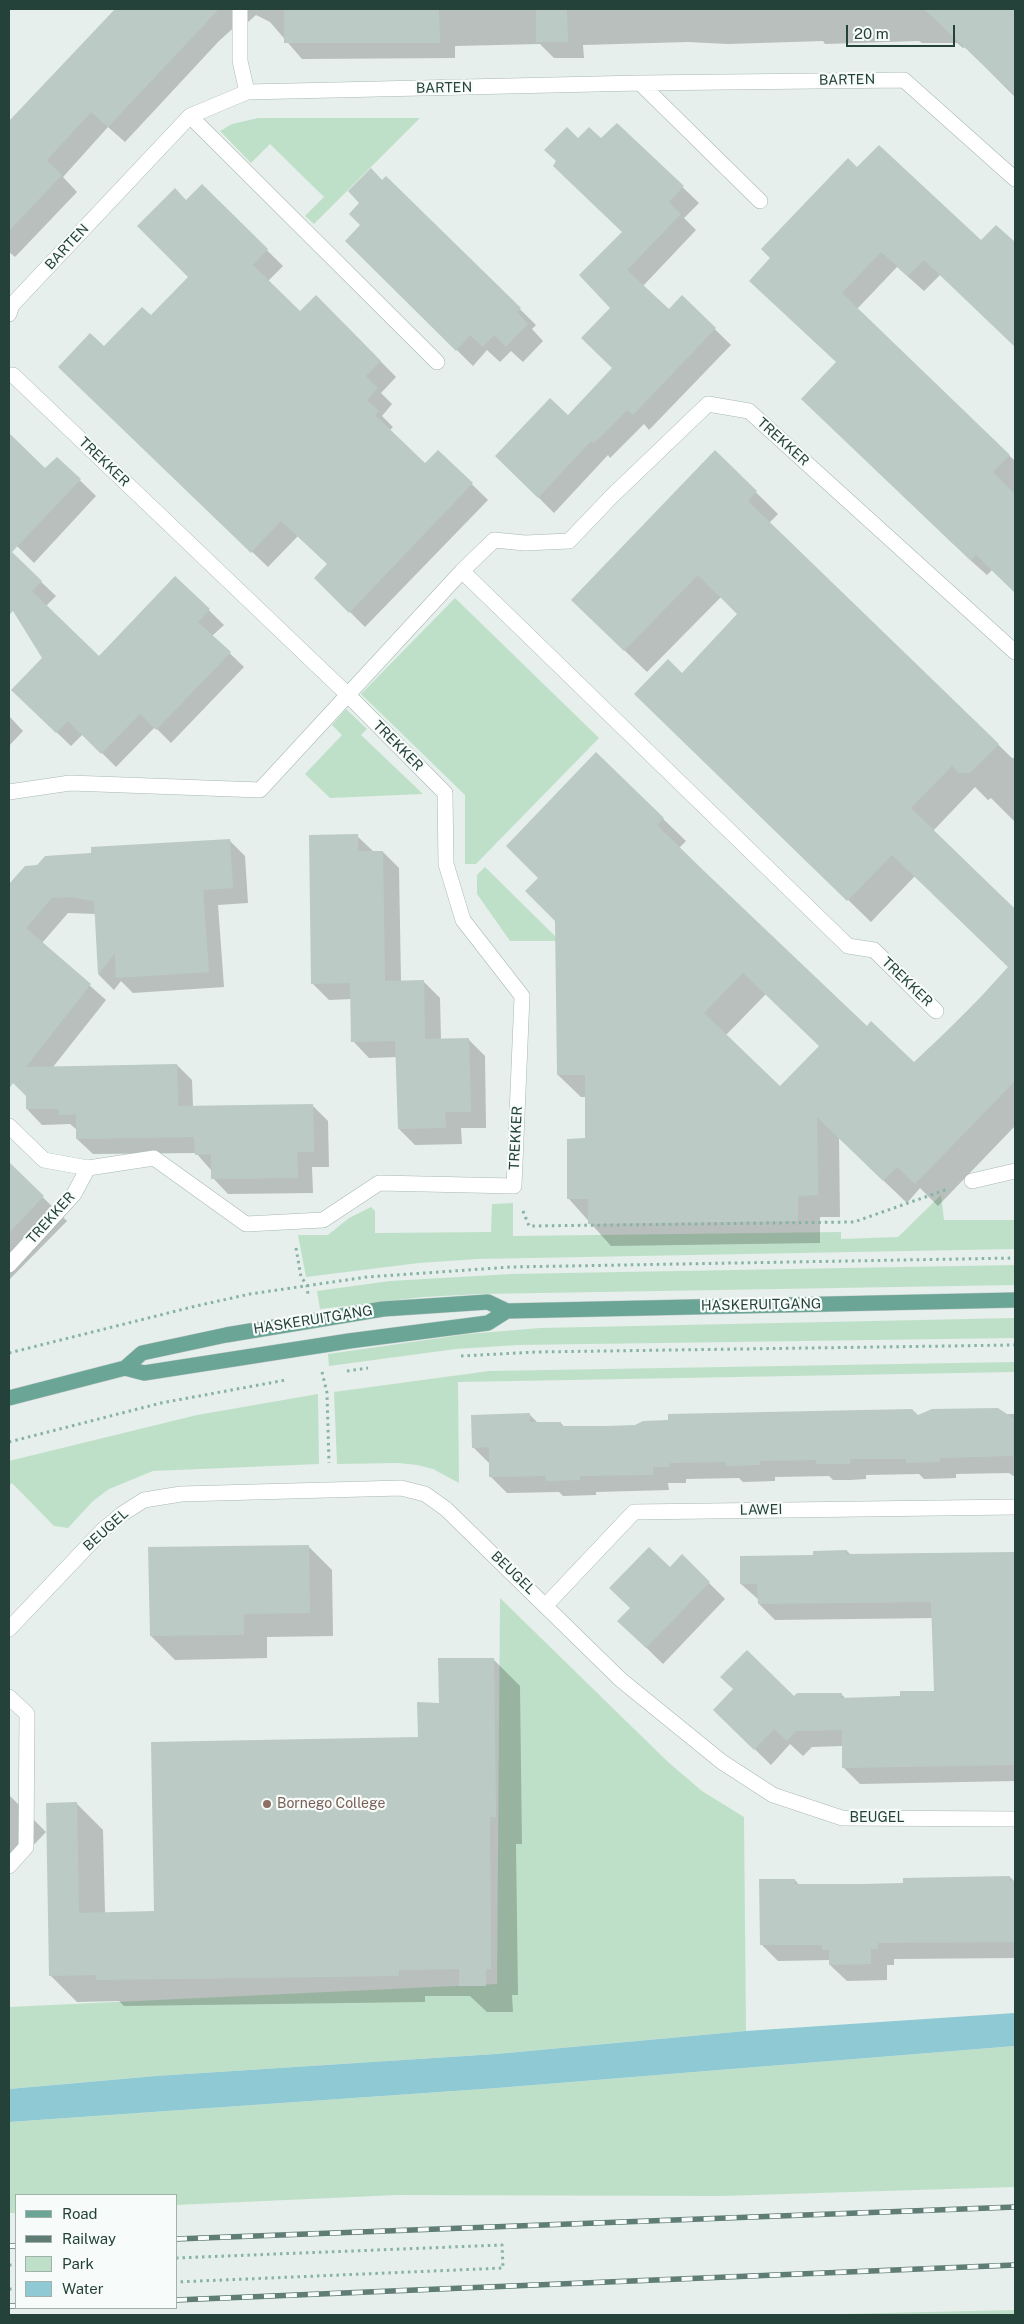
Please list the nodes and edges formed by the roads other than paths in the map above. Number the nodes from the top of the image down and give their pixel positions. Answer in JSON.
{"nodes":[{"id":1,"x":240,"y":9,"type":"edge"},
{"id":2,"x":640,"y":83,"type":"junction"},
{"id":3,"x":247,"y":92,"type":"junction"},
{"id":4,"x":190,"y":116,"type":"junction"},
{"id":5,"x":1015,"y":179,"type":"edge"},
{"id":6,"x":760,"y":201,"type":"dead end"},
{"id":7,"x":9,"y":314,"type":"edge"},
{"id":8,"x":437,"y":362,"type":"dead end"},
{"id":9,"x":10,"y":373,"type":"edge"},
{"id":10,"x":462,"y":571,"type":"junction"},
{"id":11,"x":1015,"y":652,"type":"edge"},
{"id":12,"x":347,"y":694,"type":"junction"},
{"id":13,"x":9,"y":792,"type":"edge"},
{"id":14,"x":936,"y":1011,"type":"dead end"},
{"id":15,"x":9,"y":1126,"type":"edge"},
{"id":16,"x":88,"y":1168,"type":"junction"},
{"id":17,"x":1015,"y":1172,"type":"edge"},
{"id":18,"x":972,"y":1181,"type":"road end"},
{"id":19,"x":9,"y":1265,"type":"edge"},
{"id":20,"x":1015,"y":1300,"type":"edge"},
{"id":21,"x":507,"y":1311,"type":"junction"},
{"id":22,"x":125,"y":1368,"type":"junction"},
{"id":23,"x":9,"y":1398,"type":"edge"},
{"id":24,"x":1015,"y":1507,"type":"edge"},
{"id":25,"x":546,"y":1605,"type":"junction"},
{"id":26,"x":9,"y":1629,"type":"edge"},
{"id":27,"x":9,"y":1697,"type":"edge"},
{"id":28,"x":1015,"y":1819,"type":"edge"},
{"id":29,"x":9,"y":1866,"type":"edge"}],
"edges":[{"from":1,"to":3,"type":"street"},
{"from":2,"to":3,"type":"street","name":"BARTEN"},
{"from":2,"to":5,"type":"street","name":"BARTEN"},
{"from":2,"to":6,"type":"street"},
{"from":3,"to":4,"type":"street","name":"BARTEN"},
{"from":4,"to":7,"type":"street","name":"BARTEN"},
{"from":4,"to":8,"type":"street"},
{"from":9,"to":12,"type":"street","name":"TREKKER"},
{"from":10,"to":11,"type":"street","name":"TREKKER"},
{"from":10,"to":12,"type":"street","name":"TREKKER"},
{"from":10,"to":14,"type":"street","name":"TREKKER"},
{"from":12,"to":13,"type":"street","name":"TREKKER"},
{"from":12,"to":16,"type":"street","name":"TREKKER"},
{"from":15,"to":16,"type":"street","name":"TREKKER"},
{"from":16,"to":19,"type":"street","name":"TREKKER"},
{"from":17,"to":18,"type":"street"},
{"from":20,"to":21,"type":"main road","name":"HASKERUITGANG"},
{"from":21,"to":22,"type":"main road","name":"HASKERUITGANG"},
{"from":21,"to":22,"type":"main road","name":"HASKERUITGANG"},
{"from":22,"to":23,"type":"main road","name":"HASKERUITGANG"},
{"from":24,"to":25,"type":"street","name":"LAWEI"},
{"from":25,"to":26,"type":"street","name":"BEUGEL"},
{"from":25,"to":28,"type":"street","name":"BEUGEL"},
{"from":27,"to":29,"type":"street"}]}
